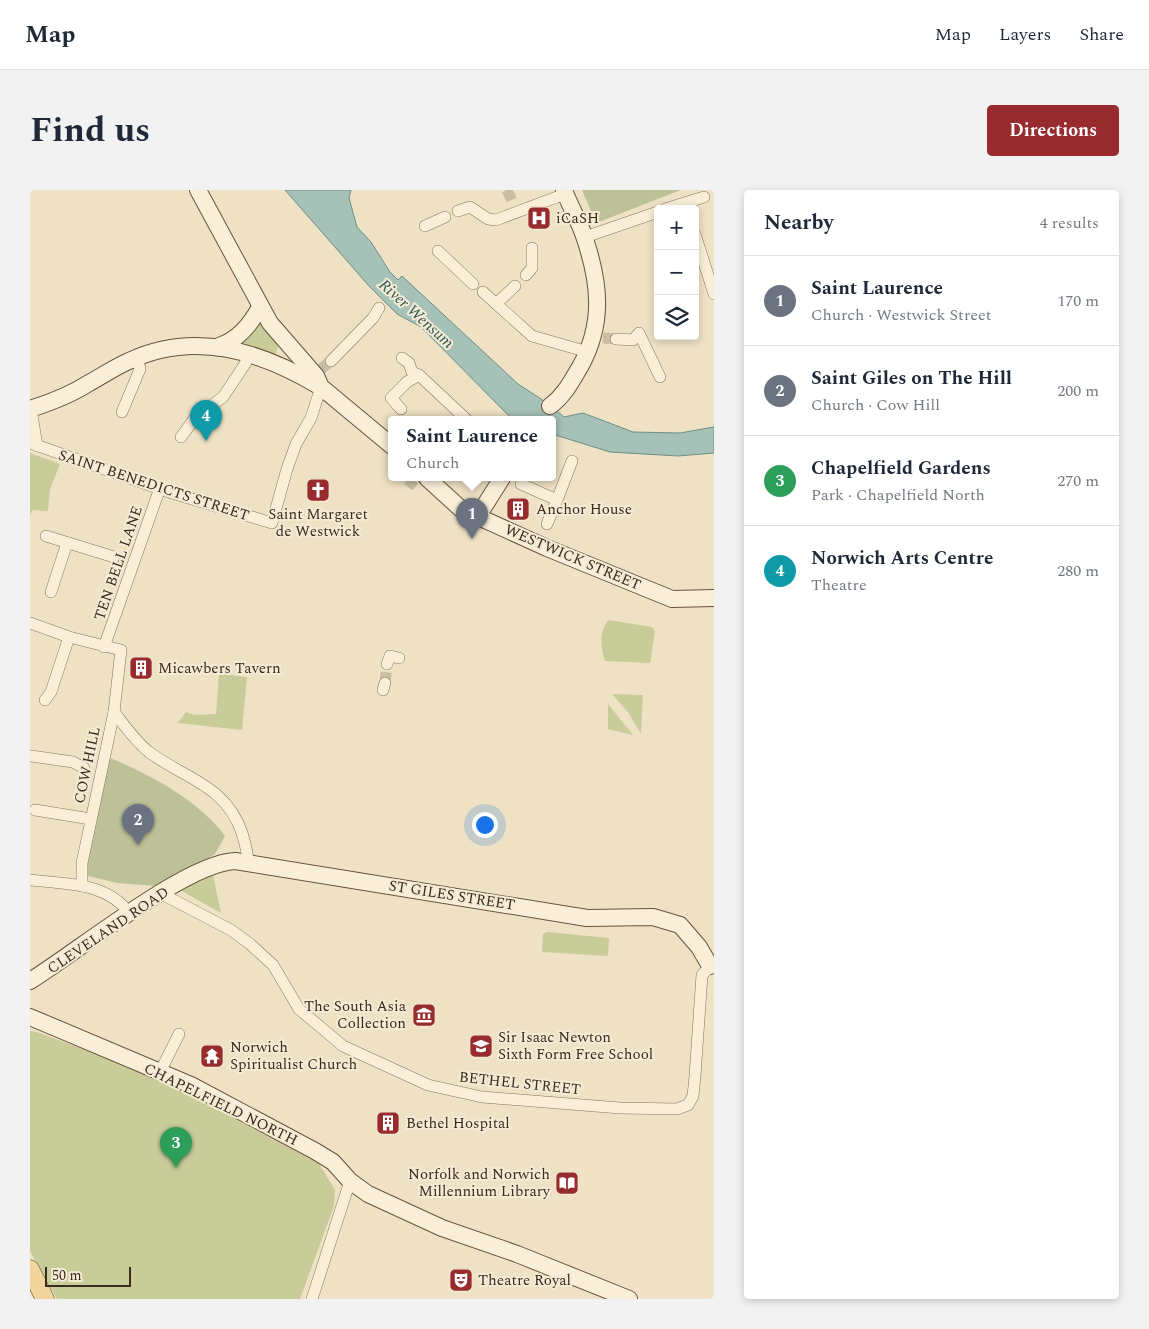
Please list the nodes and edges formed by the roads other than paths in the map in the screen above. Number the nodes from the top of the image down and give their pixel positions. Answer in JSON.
{"nodes":[{"id":1,"x":198,"y":190,"type":"edge"},
{"id":2,"x":564,"y":192,"type":"edge"},
{"id":3,"x":704,"y":197,"type":"dead end"},
{"id":4,"x":512,"y":201,"type":"tunnel mouth"},
{"id":5,"x":690,"y":205,"type":"edge"},
{"id":6,"x":458,"y":211,"type":"dead end"},
{"id":7,"x":517,"y":212,"type":"junction"},
{"id":8,"x":654,"y":213,"type":"edge"},
{"id":9,"x":445,"y":217,"type":"dead end"},
{"id":10,"x":425,"y":226,"type":"dead end"},
{"id":11,"x":585,"y":238,"type":"junction"},
{"id":12,"x":699,"y":247,"type":"edge"},
{"id":13,"x":532,"y":248,"type":"dead end"},
{"id":14,"x":438,"y":251,"type":"dead end"},
{"id":15,"x":526,"y":275,"type":"dead end"},
{"id":16,"x":473,"y":284,"type":"dead end"},
{"id":17,"x":515,"y":286,"type":"dead end"},
{"id":18,"x":483,"y":292,"type":"dead end"},
{"id":19,"x":714,"y":294,"type":"edge"},
{"id":20,"x":497,"y":303,"type":"junction"},
{"id":21,"x":260,"y":307,"type":"junction"},
{"id":22,"x":379,"y":308,"type":"dead end"},
{"id":23,"x":616,"y":339,"type":"tunnel mouth"},
{"id":24,"x":595,"y":343,"type":"junction"},
{"id":25,"x":219,"y":346,"type":"junction"},
{"id":26,"x":248,"y":353,"type":"junction"},
{"id":27,"x":138,"y":357,"type":"junction"},
{"id":28,"x":402,"y":358,"type":"dead end"},
{"id":29,"x":331,"y":361,"type":"tunnel mouth"},
{"id":30,"x":418,"y":375,"type":"junction"},
{"id":31,"x":318,"y":376,"type":"junction"},
{"id":32,"x":660,"y":377,"type":"dead end"},
{"id":33,"x":550,"y":406,"type":"dead end"},
{"id":34,"x":401,"y":408,"type":"dead end"},
{"id":35,"x":31,"y":409,"type":"edge"},
{"id":36,"x":122,"y":412,"type":"dead end"},
{"id":37,"x":462,"y":416,"type":"edge"},
{"id":38,"x":181,"y":437,"type":"dead end"},
{"id":39,"x":388,"y":442,"type":"edge"},
{"id":40,"x":33,"y":444,"type":"edge"},
{"id":41,"x":572,"y":461,"type":"dead end"},
{"id":42,"x":430,"y":481,"type":"edge"},
{"id":43,"x":500,"y":481,"type":"edge"},
{"id":44,"x":521,"y":484,"type":"dead end"},
{"id":45,"x":160,"y":488,"type":"junction"},
{"id":46,"x":557,"y":500,"type":"junction"},
{"id":47,"x":478,"y":516,"type":"junction"},
{"id":48,"x":547,"y":524,"type":"dead end"},
{"id":49,"x":46,"y":536,"type":"dead end"},
{"id":50,"x":67,"y":543,"type":"junction"},
{"id":51,"x":124,"y":560,"type":"junction"},
{"id":52,"x":51,"y":592,"type":"dead end"},
{"id":53,"x":714,"y":598,"type":"edge"},
{"id":54,"x":30,"y":623,"type":"edge"},
{"id":55,"x":69,"y":637,"type":"junction"},
{"id":56,"x":104,"y":647,"type":"junction"},
{"id":57,"x":399,"y":658,"type":"dead end"},
{"id":58,"x":387,"y":664,"type":"dead end"},
{"id":59,"x":46,"y":700,"type":"dead end"},
{"id":60,"x":114,"y":712,"type":"junction"},
{"id":61,"x":31,"y":756,"type":"dead end"},
{"id":62,"x":92,"y":773,"type":"junction"},
{"id":63,"x":35,"y":810,"type":"dead end"},
{"id":64,"x":91,"y":819,"type":"junction"},
{"id":65,"x":248,"y":863,"type":"junction"},
{"id":66,"x":30,"y":880,"type":"edge"},
{"id":67,"x":177,"y":884,"type":"joint"},
{"id":68,"x":82,"y":886,"type":"junction"},
{"id":69,"x":160,"y":893,"type":"junction"},
{"id":70,"x":130,"y":913,"type":"junction"},
{"id":71,"x":712,"y":964,"type":"edge"},
{"id":72,"x":33,"y":980,"type":"edge"},
{"id":73,"x":30,"y":1017,"type":"edge"},
{"id":74,"x":30,"y":1024,"type":"edge"},
{"id":75,"x":51,"y":1027,"type":"junction"},
{"id":76,"x":179,"y":1034,"type":"dead end"},
{"id":77,"x":160,"y":1072,"type":"junction"},
{"id":78,"x":350,"y":1181,"type":"junction"},
{"id":79,"x":30,"y":1269,"type":"edge"},
{"id":80,"x":607,"y":1294,"type":"edge"},
{"id":81,"x":45,"y":1299,"type":"edge"},
{"id":82,"x":312,"y":1299,"type":"edge"},
{"id":83,"x":629,"y":1299,"type":"edge"}],
"edges":[{"from":1,"to":21,"type":"street"},
{"from":2,"to":7,"type":"street"},
{"from":2,"to":11,"type":"street"},
{"from":3,"to":5,"type":"street"},
{"from":4,"to":7,"type":"street"},
{"from":6,"to":7,"type":"street"},
{"from":8,"to":11,"type":"street"},
{"from":9,"to":10,"type":"street"},
{"from":11,"to":24,"type":"street"},
{"from":12,"to":19,"type":"street"},
{"from":13,"to":15,"type":"street"},
{"from":14,"to":16,"type":"street"},
{"from":17,"to":20,"type":"street"},
{"from":18,"to":20,"type":"street"},
{"from":20,"to":24,"type":"street"},
{"from":21,"to":25,"type":"street"},
{"from":21,"to":31,"type":"street"},
{"from":22,"to":29,"type":"street"},
{"from":23,"to":32,"type":"street"},
{"from":24,"to":33,"type":"street"},
{"from":25,"to":26,"type":"street"},
{"from":25,"to":27,"type":"street"},
{"from":26,"to":31,"type":"street"},
{"from":26,"to":38,"type":"street"},
{"from":27,"to":35,"type":"street"},
{"from":27,"to":36,"type":"street"},
{"from":28,"to":30,"type":"street"},
{"from":30,"to":34,"type":"street"},
{"from":30,"to":37,"type":"street"},
{"from":31,"to":39,"type":"street"},
{"from":31,"to":45,"type":"street","name":"SAINT BENEDICTS STREET"},
{"from":35,"to":40,"type":"street","name":"SAINT BENEDICTS STREET"},
{"from":40,"to":45,"type":"street","name":"SAINT BENEDICTS STREET"},
{"from":41,"to":46,"type":"street"},
{"from":42,"to":47,"type":"street","name":"WESTWICK STREET"},
{"from":43,"to":47,"type":"street"},
{"from":44,"to":46,"type":"street"},
{"from":45,"to":51,"type":"street","name":"TEN BELL LANE"},
{"from":46,"to":48,"type":"street"},
{"from":47,"to":53,"type":"street","name":"WESTWICK STREET"},
{"from":49,"to":50,"type":"street"},
{"from":50,"to":51,"type":"street"},
{"from":50,"to":52,"type":"street"},
{"from":51,"to":56,"type":"street","name":"TEN BELL LANE"},
{"from":54,"to":55,"type":"street"},
{"from":55,"to":56,"type":"street"},
{"from":55,"to":59,"type":"street"},
{"from":56,"to":60,"type":"street","name":"COW HILL"},
{"from":57,"to":58,"type":"street"},
{"from":60,"to":62,"type":"street","name":"COW HILL"},
{"from":60,"to":65,"type":"street"},
{"from":61,"to":62,"type":"street"},
{"from":62,"to":64,"type":"street","name":"COW HILL"},
{"from":63,"to":64,"type":"street"},
{"from":64,"to":68,"type":"street","name":"COW HILL"},
{"from":65,"to":67,"type":"street","name":"ST GILES STREET"},
{"from":65,"to":71,"type":"street","name":"ST GILES STREET"},
{"from":66,"to":68,"type":"street"},
{"from":67,"to":69,"type":"street","name":"CLEVELAND ROAD"},
{"from":68,"to":70,"type":"street"},
{"from":69,"to":70,"type":"street","name":"CLEVELAND ROAD"},
{"from":69,"to":71,"type":"street","name":"BETHEL STREET"},
{"from":70,"to":72,"type":"street","name":"CLEVELAND ROAD"},
{"from":73,"to":75,"type":"street","name":"CHAPELFIELD NORTH"},
{"from":74,"to":75,"type":"street","name":"CHAPELFIELD NORTH"},
{"from":75,"to":77,"type":"street","name":"CHAPELFIELD NORTH"},
{"from":76,"to":77,"type":"street"},
{"from":77,"to":78,"type":"street","name":"CHAPELFIELD NORTH"},
{"from":78,"to":80,"type":"street","name":"CHAPELFIELD NORTH"},
{"from":78,"to":82,"type":"street"},
{"from":79,"to":81,"type":"main road"},
{"from":80,"to":83,"type":"street","name":"CHAPELFIELD NORTH"}]}
